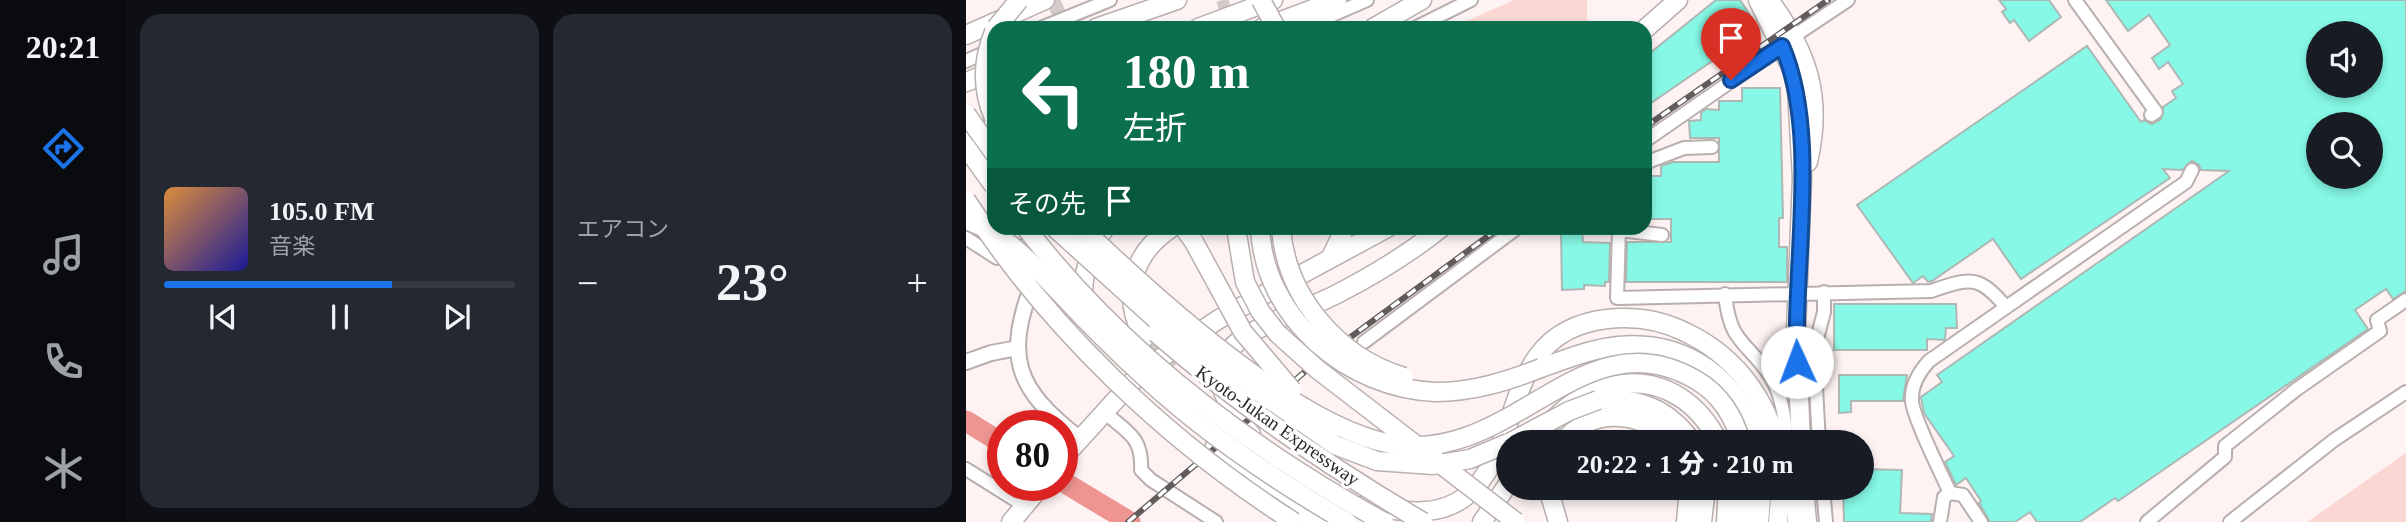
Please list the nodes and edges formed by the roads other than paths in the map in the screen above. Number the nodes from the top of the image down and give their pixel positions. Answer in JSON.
{"nodes":[{"id":1,"x":1019,"y":0,"type":"edge"},
{"id":2,"x":1045,"y":0,"type":"edge"},
{"id":3,"x":1110,"y":0,"type":"edge"},
{"id":4,"x":1177,"y":0,"type":"edge"},
{"id":5,"x":1261,"y":0,"type":"edge"},
{"id":6,"x":1273,"y":0,"type":"edge"},
{"id":7,"x":1337,"y":0,"type":"edge"},
{"id":8,"x":1367,"y":0,"type":"edge"},
{"id":9,"x":1422,"y":0,"type":"edge"},
{"id":10,"x":1471,"y":0,"type":"edge"},
{"id":11,"x":1678,"y":0,"type":"edge"},
{"id":12,"x":1758,"y":0,"type":"edge"},
{"id":13,"x":1769,"y":0,"type":"edge"},
{"id":14,"x":1848,"y":0,"type":"edge"},
{"id":15,"x":2067,"y":0,"type":"edge"},
{"id":16,"x":2075,"y":0,"type":"edge"},
{"id":17,"x":1149,"y":10,"type":"junction"},
{"id":18,"x":999,"y":21,"type":"edge"},
{"id":19,"x":1005,"y":21,"type":"edge"},
{"id":20,"x":1058,"y":21,"type":"edge"},
{"id":21,"x":1117,"y":21,"type":"edge"},
{"id":22,"x":1121,"y":21,"type":"edge"},
{"id":23,"x":1217,"y":21,"type":"edge"},
{"id":24,"x":1272,"y":21,"type":"edge"},
{"id":25,"x":1281,"y":21,"type":"edge"},
{"id":26,"x":1319,"y":21,"type":"edge"},
{"id":27,"x":1385,"y":21,"type":"edge"},
{"id":28,"x":1429,"y":21,"type":"edge"},
{"id":29,"x":1652,"y":23,"type":"edge"},
{"id":30,"x":987,"y":29,"type":"edge"},
{"id":31,"x":966,"y":35,"type":"edge"},
{"id":32,"x":1788,"y":41,"type":"junction"},
{"id":33,"x":987,"y":52,"type":"edge"},
{"id":34,"x":987,"y":52,"type":"edge"},
{"id":35,"x":966,"y":61,"type":"edge"},
{"id":36,"x":987,"y":65,"type":"edge"},
{"id":37,"x":966,"y":72,"type":"edge"},
{"id":38,"x":987,"y":74,"type":"edge"},
{"id":39,"x":966,"y":82,"type":"edge"},
{"id":40,"x":987,"y":91,"type":"edge"},
{"id":41,"x":987,"y":106,"type":"edge"},
{"id":42,"x":966,"y":114,"type":"edge"},
{"id":43,"x":987,"y":130,"type":"edge"},
{"id":44,"x":1652,"y":136,"type":"edge"},
{"id":45,"x":966,"y":137,"type":"edge"},
{"id":46,"x":987,"y":138,"type":"edge"},
{"id":47,"x":987,"y":143,"type":"edge"},
{"id":48,"x":966,"y":145,"type":"edge"},
{"id":49,"x":1712,"y":147,"type":"dead end"},
{"id":50,"x":1652,"y":160,"type":"edge"},
{"id":51,"x":987,"y":162,"type":"edge"},
{"id":52,"x":966,"y":167,"type":"edge"},
{"id":53,"x":2192,"y":170,"type":"dead end"},
{"id":54,"x":987,"y":176,"type":"edge"},
{"id":55,"x":966,"y":200,"type":"edge"},
{"id":56,"x":966,"y":220,"type":"edge"},
{"id":57,"x":987,"y":228,"type":"edge"},
{"id":58,"x":987,"y":229,"type":"edge"},
{"id":59,"x":1652,"y":234,"type":"edge"},
{"id":60,"x":993,"y":235,"type":"edge"},
{"id":61,"x":997,"y":235,"type":"edge"},
{"id":62,"x":1032,"y":235,"type":"edge"},
{"id":63,"x":1052,"y":235,"type":"edge"},
{"id":64,"x":1062,"y":235,"type":"edge"},
{"id":65,"x":1063,"y":235,"type":"edge"},
{"id":66,"x":1090,"y":235,"type":"edge"},
{"id":67,"x":1101,"y":235,"type":"edge"},
{"id":68,"x":1163,"y":235,"type":"edge"},
{"id":69,"x":1188,"y":235,"type":"edge"},
{"id":70,"x":1237,"y":235,"type":"edge"},
{"id":71,"x":1262,"y":235,"type":"edge"},
{"id":72,"x":1282,"y":235,"type":"edge"},
{"id":73,"x":1342,"y":235,"type":"edge"},
{"id":74,"x":1371,"y":235,"type":"edge"},
{"id":75,"x":1430,"y":235,"type":"edge"},
{"id":76,"x":1508,"y":235,"type":"edge"},
{"id":77,"x":1619,"y":235,"type":"edge"},
{"id":78,"x":1662,"y":235,"type":"dead end"},
{"id":79,"x":966,"y":238,"type":"edge"},
{"id":80,"x":1046,"y":250,"type":"junction"},
{"id":81,"x":1331,"y":257,"type":"junction"},
{"id":82,"x":1797,"y":292,"type":"junction"},
{"id":83,"x":1824,"y":292,"type":"junction"},
{"id":84,"x":1725,"y":294,"type":"junction"},
{"id":85,"x":2406,"y":300,"type":"edge"},
{"id":86,"x":2006,"y":307,"type":"junction"},
{"id":87,"x":1144,"y":338,"type":"tunnel mouth"},
{"id":88,"x":1364,"y":342,"type":"dead end"},
{"id":89,"x":1018,"y":348,"type":"junction"},
{"id":90,"x":1119,"y":361,"type":"dead end"},
{"id":91,"x":966,"y":362,"type":"edge"},
{"id":92,"x":1541,"y":368,"type":"junction"},
{"id":93,"x":1178,"y":373,"type":"tunnel mouth"},
{"id":94,"x":2406,"y":392,"type":"edge"},
{"id":95,"x":1161,"y":400,"type":"dead end"},
{"id":96,"x":1046,"y":410,"type":"edge"},
{"id":97,"x":1104,"y":412,"type":"junction"},
{"id":98,"x":1504,"y":430,"type":"edge"},
{"id":99,"x":1534,"y":430,"type":"edge"},
{"id":100,"x":1546,"y":430,"type":"edge"},
{"id":101,"x":1577,"y":430,"type":"edge"},
{"id":102,"x":1658,"y":430,"type":"edge"},
{"id":103,"x":1683,"y":430,"type":"edge"},
{"id":104,"x":1711,"y":430,"type":"edge"},
{"id":105,"x":1735,"y":430,"type":"edge"},
{"id":106,"x":1754,"y":430,"type":"edge"},
{"id":107,"x":1773,"y":430,"type":"edge"},
{"id":108,"x":1785,"y":430,"type":"edge"},
{"id":109,"x":1801,"y":430,"type":"edge"},
{"id":110,"x":1818,"y":430,"type":"edge"},
{"id":111,"x":1078,"y":441,"type":"edge"},
{"id":112,"x":1393,"y":444,"type":"junction"},
{"id":113,"x":1496,"y":448,"type":"edge"},
{"id":114,"x":1496,"y":454,"type":"edge"},
{"id":115,"x":1270,"y":455,"type":"junction"},
{"id":116,"x":966,"y":469,"type":"edge"},
{"id":117,"x":1950,"y":493,"type":"junction"},
{"id":118,"x":1497,"y":500,"type":"edge"},
{"id":119,"x":1552,"y":500,"type":"edge"},
{"id":120,"x":1688,"y":500,"type":"edge"},
{"id":121,"x":1705,"y":500,"type":"edge"},
{"id":122,"x":1727,"y":500,"type":"edge"},
{"id":123,"x":1744,"y":500,"type":"edge"},
{"id":124,"x":1761,"y":500,"type":"edge"},
{"id":125,"x":1782,"y":500,"type":"edge"},
{"id":126,"x":1789,"y":500,"type":"edge"},
{"id":127,"x":1805,"y":500,"type":"edge"},
{"id":128,"x":1824,"y":500,"type":"edge"},
{"id":129,"x":1027,"y":503,"type":"joint"},
{"id":130,"x":1363,"y":506,"type":"junction"},
{"id":131,"x":1784,"y":520,"type":"edge"},
{"id":132,"x":1012,"y":522,"type":"edge"},
{"id":133,"x":1216,"y":522,"type":"edge"},
{"id":134,"x":1294,"y":522,"type":"edge"},
{"id":135,"x":1320,"y":522,"type":"edge"},
{"id":136,"x":1347,"y":522,"type":"edge"},
{"id":137,"x":1384,"y":522,"type":"edge"},
{"id":138,"x":1413,"y":522,"type":"edge"},
{"id":139,"x":1423,"y":522,"type":"edge"},
{"id":140,"x":1482,"y":522,"type":"edge"},
{"id":141,"x":1516,"y":522,"type":"edge"},
{"id":142,"x":1558,"y":522,"type":"edge"},
{"id":143,"x":1686,"y":522,"type":"edge"},
{"id":144,"x":1702,"y":522,"type":"edge"},
{"id":145,"x":1726,"y":522,"type":"edge"},
{"id":146,"x":1743,"y":522,"type":"edge"},
{"id":147,"x":1759,"y":522,"type":"edge"},
{"id":148,"x":1807,"y":522,"type":"edge"},
{"id":149,"x":1826,"y":522,"type":"edge"},
{"id":150,"x":1940,"y":522,"type":"edge"},
{"id":151,"x":1981,"y":522,"type":"edge"},
{"id":152,"x":2147,"y":522,"type":"edge"},
{"id":153,"x":2230,"y":522,"type":"edge"}],
"edges":[{"from":1,"to":18,"type":"highway","bridge":true},
{"from":2,"to":19,"type":"highway","bridge":true},
{"from":3,"to":20,"type":"street"},
{"from":4,"to":17,"type":"highway"},
{"from":5,"to":24,"type":"highway","bridge":true},
{"from":6,"to":23,"type":"highway"},
{"from":7,"to":25,"type":"highway"},
{"from":8,"to":26,"type":"street"},
{"from":9,"to":27,"type":"highway"},
{"from":10,"to":28,"type":"street"},
{"from":11,"to":29,"type":"highway"},
{"from":12,"to":32,"type":"highway"},
{"from":13,"to":32,"type":"highway"},
{"from":14,"to":32,"type":"street"},
{"from":15,"to":16,"type":"street"},
{"from":17,"to":21,"type":"highway"},
{"from":17,"to":22,"type":"highway"},
{"from":30,"to":31,"type":"highway"},
{"from":32,"to":44,"type":"street"},
{"from":32,"to":82,"type":"highway"},
{"from":33,"to":40,"type":"highway","bridge":true},
{"from":34,"to":35,"type":"street"},
{"from":36,"to":37,"type":"highway"},
{"from":38,"to":39,"type":"highway"},
{"from":41,"to":42,"type":"highway"},
{"from":42,"to":47,"type":"highway","bridge":true},
{"from":43,"to":45,"type":"highway"},
{"from":46,"to":48,"type":"street"},
{"from":48,"to":54,"type":"highway","bridge":true},
{"from":49,"to":50,"type":"street"},
{"from":51,"to":52,"type":"highway"},
{"from":53,"to":86,"type":"street"},
{"from":55,"to":57,"type":"highway","bridge":true},
{"from":56,"to":58,"type":"highway","bridge":true},
{"from":59,"to":78,"type":"street"},
{"from":60,"to":134,"type":"highway","bridge":true},
{"from":61,"to":136,"type":"highway","bridge":true},
{"from":62,"to":137,"type":"highway","name":"Kyoto-Jukan Expressway","bridge":true},
{"from":63,"to":80,"type":"main road"},
{"from":64,"to":139,"type":"highway","name":"Kyoto-Jukan Expressway","bridge":true},
{"from":65,"to":113,"type":"highway","bridge":true},
{"from":66,"to":112,"type":"highway","bridge":true},
{"from":67,"to":90,"type":"highway"},
{"from":68,"to":87,"type":"highway"},
{"from":69,"to":112,"type":"highway","bridge":true},
{"from":70,"to":141,"type":"highway","bridge":true},
{"from":71,"to":92,"type":"highway","bridge":true},
{"from":72,"to":92,"type":"highway","bridge":true},
{"from":73,"to":81,"type":"highway"},
{"from":74,"to":81,"type":"highway"},
{"from":75,"to":115,"type":"highway"},
{"from":76,"to":88,"type":"street"},
{"from":77,"to":84,"type":"street"},
{"from":79,"to":80,"type":"street"},
{"from":80,"to":89,"type":"main road"},
{"from":81,"to":97,"type":"highway"},
{"from":82,"to":83,"type":"street"},
{"from":82,"to":84,"type":"street"},
{"from":82,"to":109,"type":"highway"},
{"from":83,"to":86,"type":"street"},
{"from":83,"to":110,"type":"street"},
{"from":84,"to":108,"type":"street"},
{"from":85,"to":152,"type":"street"},
{"from":86,"to":117,"type":"street"},
{"from":89,"to":91,"type":"main road"},
{"from":89,"to":96,"type":"main road"},
{"from":92,"to":106,"type":"highway"},
{"from":93,"to":115,"type":"highway"},
{"from":94,"to":153,"type":"street"},
{"from":95,"to":135,"type":"highway"},
{"from":97,"to":111,"type":"highway"},
{"from":97,"to":133,"type":"street"},
{"from":98,"to":107,"type":"highway"},
{"from":99,"to":103,"type":"highway","bridge":true},
{"from":100,"to":104,"type":"highway"},
{"from":101,"to":102,"type":"highway"},
{"from":105,"to":112,"type":"highway","bridge":true},
{"from":114,"to":130,"type":"highway"},
{"from":115,"to":130,"type":"highway"},
{"from":116,"to":129,"type":"street"},
{"from":117,"to":150,"type":"street"},
{"from":117,"to":151,"type":"street"},
{"from":118,"to":140,"type":"highway"},
{"from":119,"to":142,"type":"highway"},
{"from":120,"to":143,"type":"highway"},
{"from":121,"to":144,"type":"highway"},
{"from":122,"to":145,"type":"highway"},
{"from":123,"to":146,"type":"highway"},
{"from":124,"to":147,"type":"highway"},
{"from":125,"to":131,"type":"highway"},
{"from":126,"to":131,"type":"street"},
{"from":127,"to":148,"type":"highway"},
{"from":128,"to":149,"type":"street"},
{"from":129,"to":132,"type":"highway"},
{"from":130,"to":138,"type":"highway"}]}
